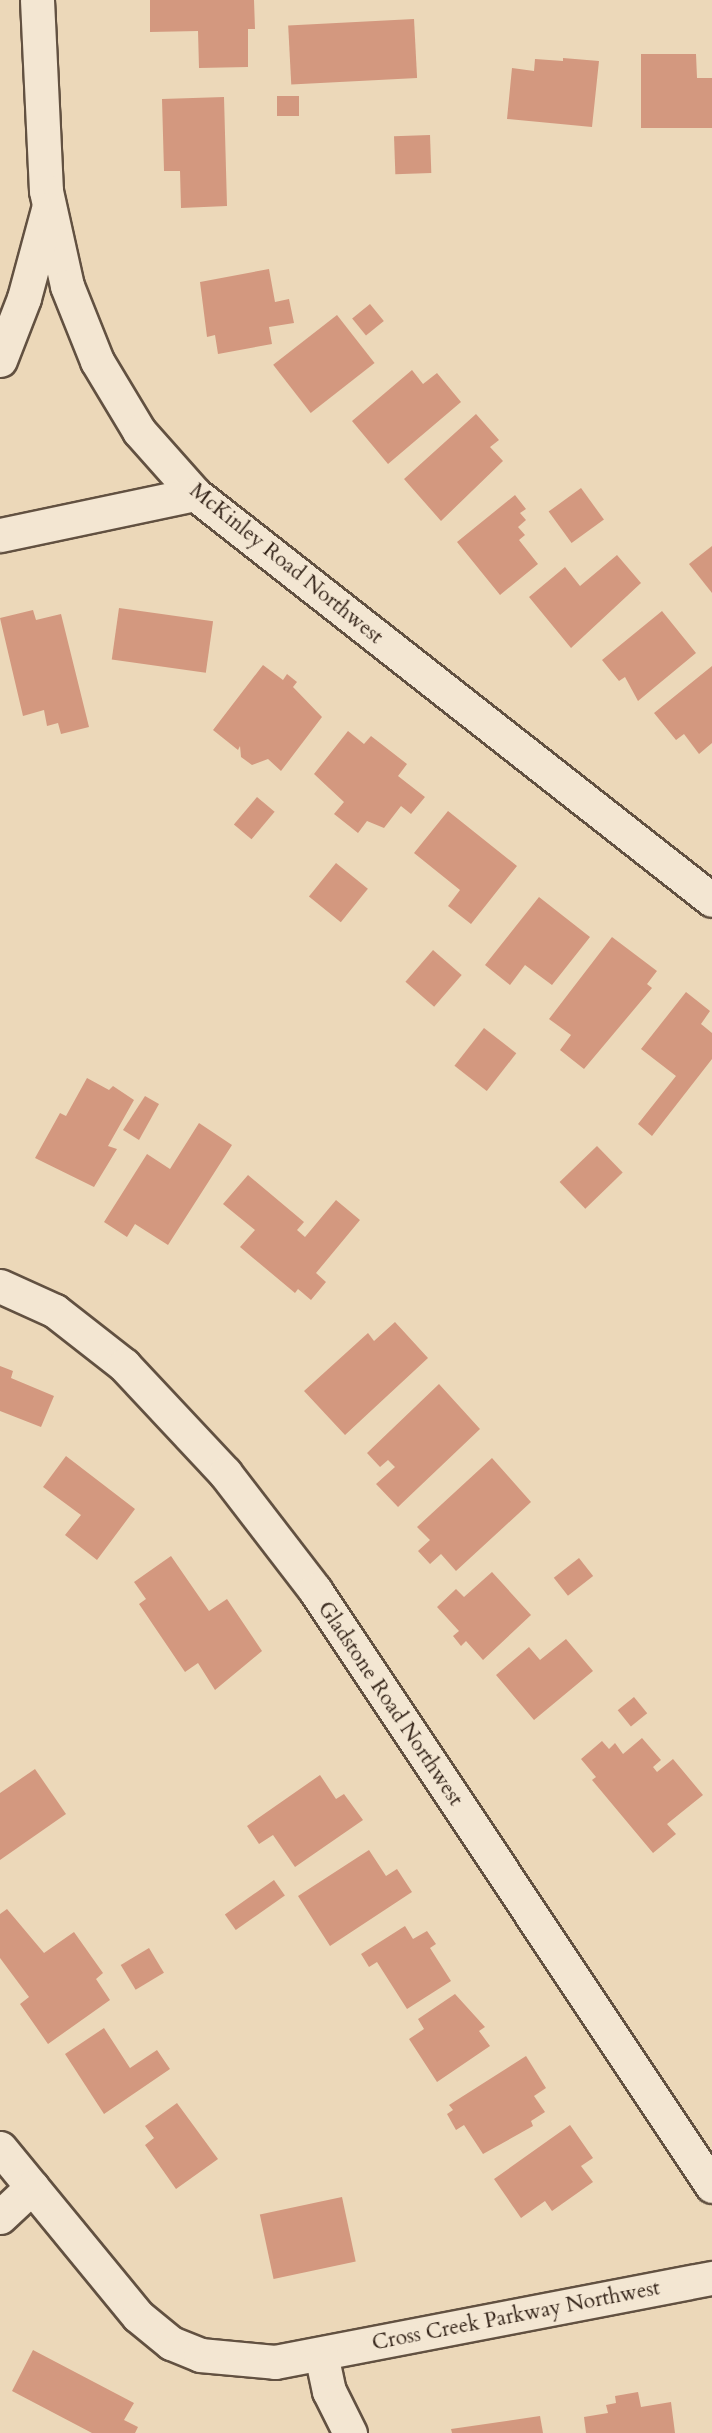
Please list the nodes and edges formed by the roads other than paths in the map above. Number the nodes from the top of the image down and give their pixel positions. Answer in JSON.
{"nodes":[{"id":1,"x":37,"y":0,"type":"edge"},
{"id":2,"x":50,"y":204,"type":"junction"},
{"id":3,"x":0,"y":360,"type":"edge"},
{"id":4,"x":195,"y":494,"type":"junction"},
{"id":5,"x":0,"y":535,"type":"edge"},
{"id":6,"x":712,"y":900,"type":"edge"},
{"id":7,"x":0,"y":1286,"type":"edge"},
{"id":8,"x":0,"y":2148,"type":"edge"},
{"id":9,"x":712,"y":2186,"type":"edge"},
{"id":10,"x":32,"y":2187,"type":"junction"},
{"id":11,"x":0,"y":2217,"type":"edge"},
{"id":12,"x":712,"y":2278,"type":"edge"},
{"id":13,"x":321,"y":2355,"type":"junction"},
{"id":14,"x":350,"y":2433,"type":"edge"}],
"edges":[{"from":1,"to":2,"type":"street","name":"McKinley Road Northwest"},
{"from":2,"to":3,"type":"street"},
{"from":2,"to":4,"type":"street","name":"McKinley Road Northwest"},
{"from":4,"to":5,"type":"street"},
{"from":4,"to":6,"type":"street","name":"McKinley Road Northwest"},
{"from":7,"to":9,"type":"street","name":"Gladstone Road Northwest"},
{"from":8,"to":10,"type":"street","name":"Cross Creek Parkway Northwest"},
{"from":10,"to":11,"type":"street"},
{"from":10,"to":13,"type":"street","name":"Cross Creek Parkway Northwest"},
{"from":12,"to":13,"type":"street","name":"Cross Creek Parkway Northwest"},
{"from":13,"to":14,"type":"street"}]}
